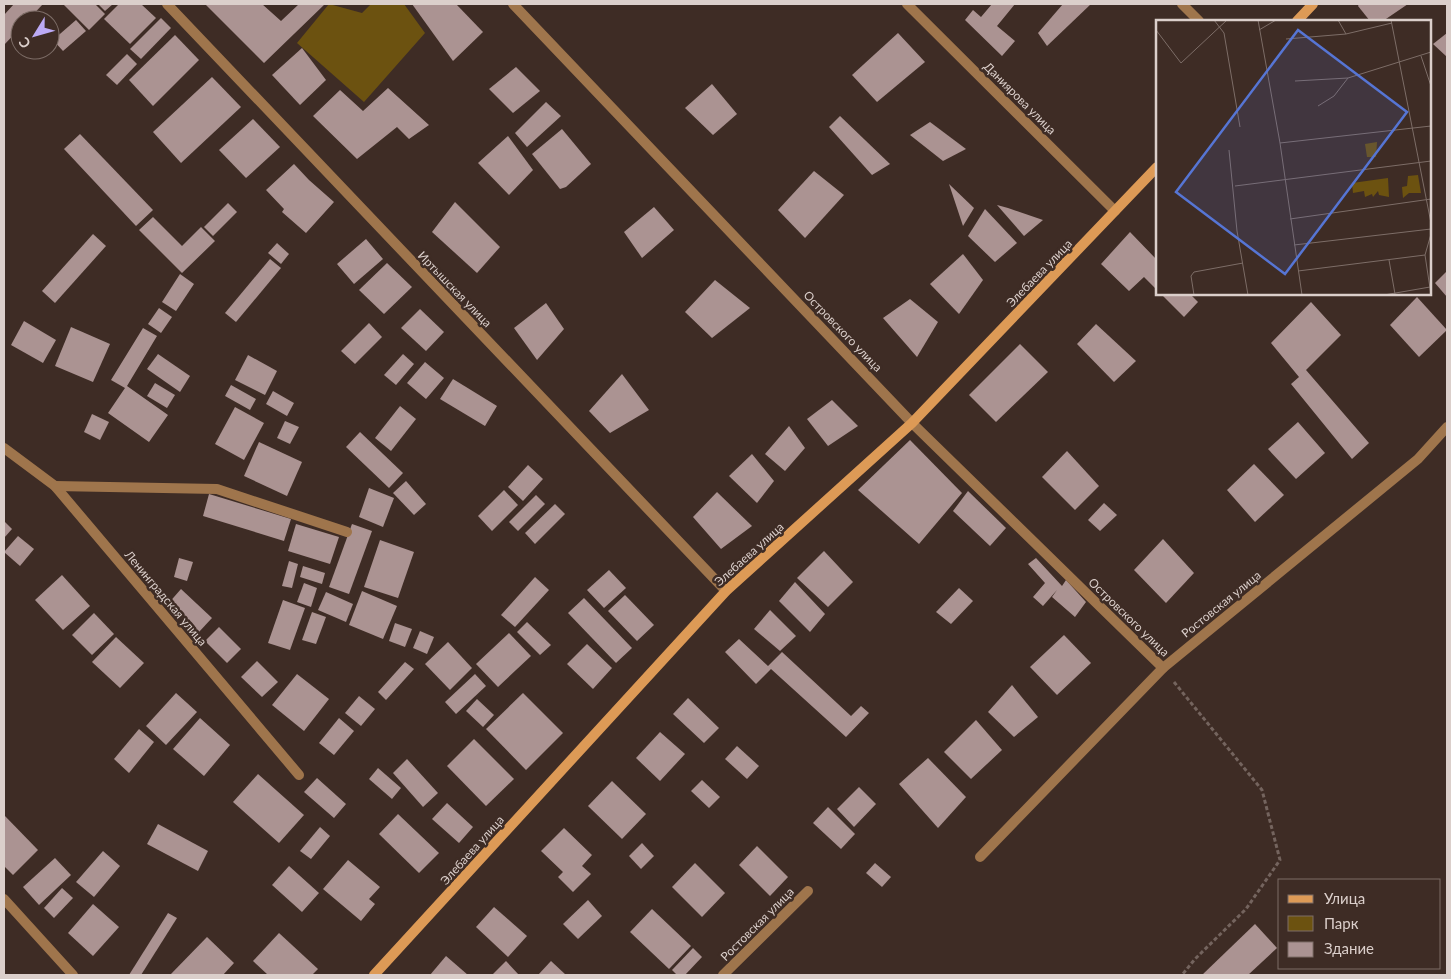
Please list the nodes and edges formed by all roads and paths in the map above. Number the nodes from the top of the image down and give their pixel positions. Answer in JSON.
{"nodes":[{"id":1,"x":167,"y":4,"type":"edge"},
{"id":2,"x":512,"y":4,"type":"edge"},
{"id":3,"x":907,"y":4,"type":"edge"},
{"id":4,"x":1182,"y":4,"type":"edge"},
{"id":5,"x":1313,"y":4,"type":"edge"},
{"id":6,"x":1198,"y":20,"type":"edge"},
{"id":7,"x":1298,"y":20,"type":"edge"},
{"id":8,"x":1156,"y":168,"type":"edge"},
{"id":9,"x":1115,"y":211,"type":"junction"},
{"id":10,"x":912,"y":423,"type":"junction"},
{"id":11,"x":1447,"y":427,"type":"edge"},
{"id":12,"x":4,"y":448,"type":"edge"},
{"id":13,"x":55,"y":486,"type":"junction"},
{"id":14,"x":347,"y":532,"type":"dead end"},
{"id":15,"x":726,"y":591,"type":"junction"},
{"id":16,"x":1163,"y":668,"type":"junction"},
{"id":17,"x":300,"y":775,"type":"dead end"},
{"id":18,"x":980,"y":856,"type":"dead end"},
{"id":19,"x":808,"y":892,"type":"dead end"},
{"id":20,"x":4,"y":899,"type":"edge"},
{"id":21,"x":73,"y":975,"type":"edge"},
{"id":22,"x":374,"y":975,"type":"edge"},
{"id":23,"x":723,"y":975,"type":"edge"},
{"id":24,"x":1182,"y":975,"type":"edge"}],
"edges":[{"from":1,"to":15,"type":"street","name":"Иртышская улица"},
{"from":2,"to":10,"type":"street","name":"Островского улица"},
{"from":3,"to":9,"type":"street","name":"Даниярова улица"},
{"from":4,"to":6,"type":"street"},
{"from":5,"to":7,"type":"main road"},
{"from":8,"to":9,"type":"main road","name":"Элебаева улица"},
{"from":9,"to":10,"type":"main road","name":"Элебаева улица"},
{"from":10,"to":15,"type":"main road","name":"Элебаева улица"},
{"from":10,"to":16,"type":"street","name":"Островского улица"},
{"from":11,"to":16,"type":"street","name":"Ростовская улица"},
{"from":12,"to":13,"type":"street","name":"Ленинградская улица"},
{"from":13,"to":14,"type":"street"},
{"from":13,"to":17,"type":"street","name":"Ленинградская улица"},
{"from":15,"to":22,"type":"main road","name":"Элебаева улица"},
{"from":16,"to":18,"type":"street","name":"Ростовская улица"},
{"from":16,"to":24,"type":"path"},
{"from":19,"to":23,"type":"street","name":"Ростовская улица"},
{"from":20,"to":21,"type":"street"}]}
